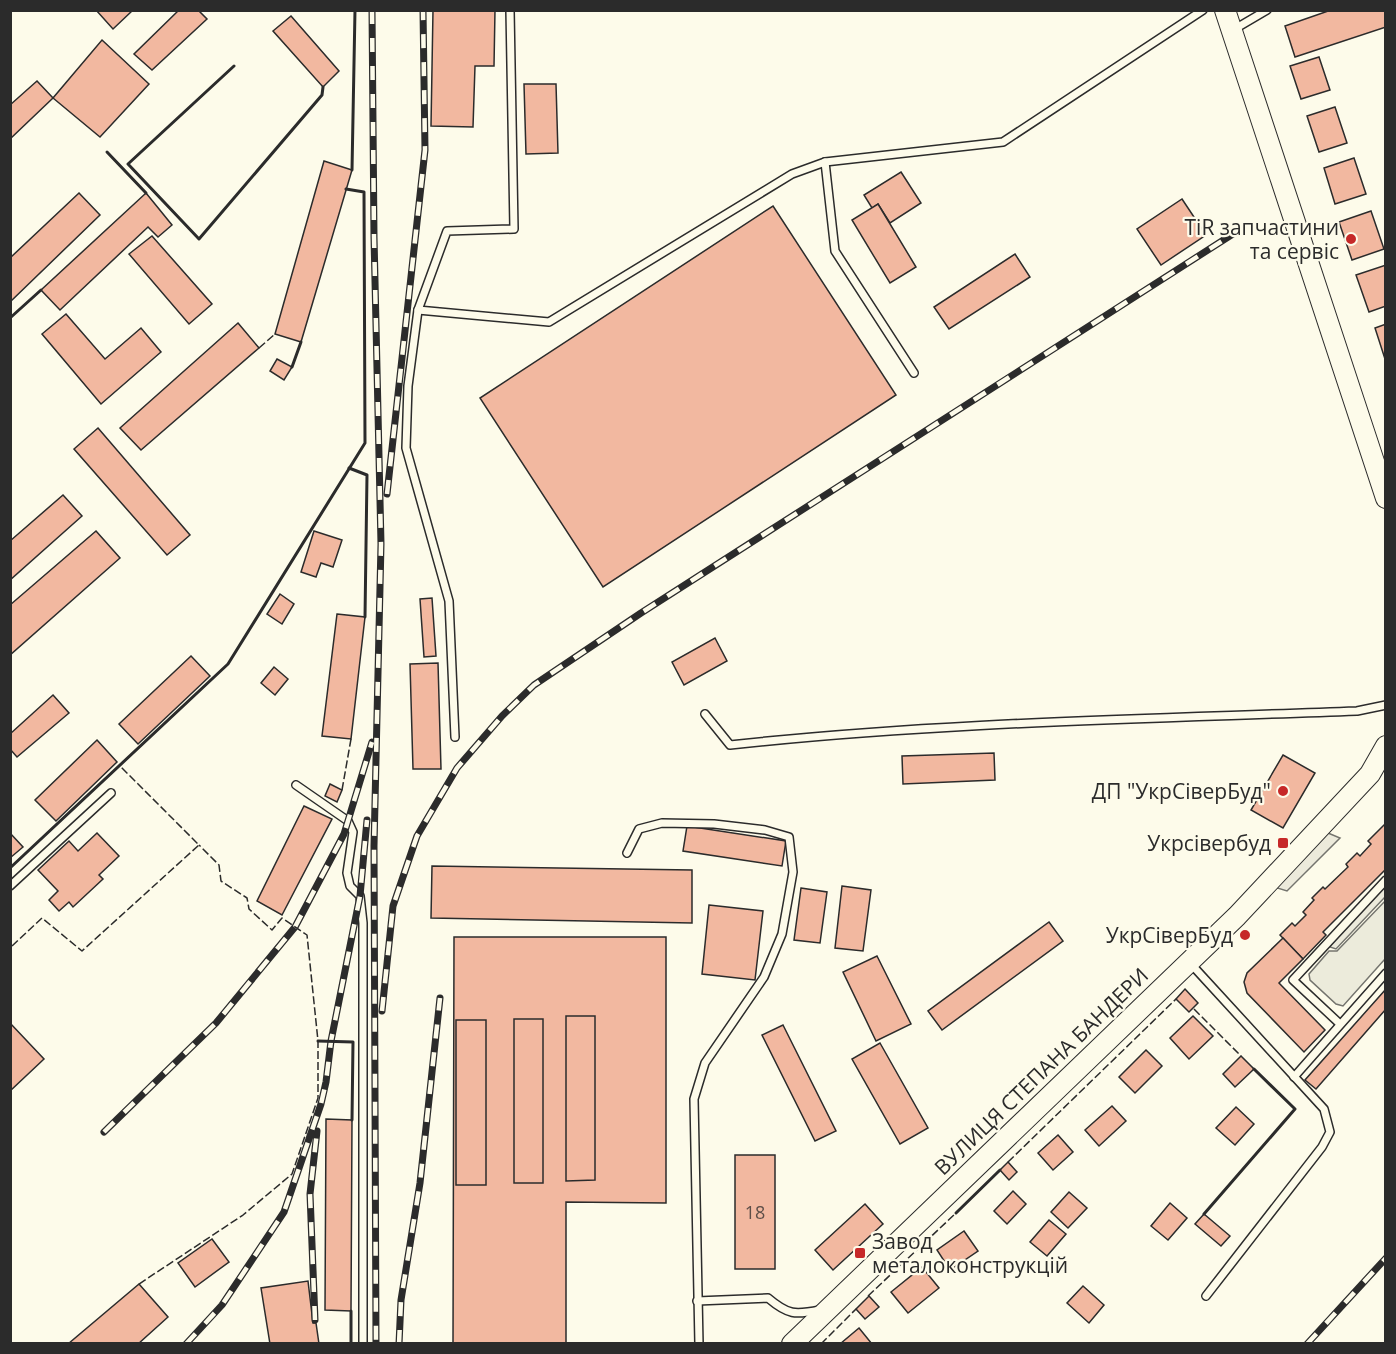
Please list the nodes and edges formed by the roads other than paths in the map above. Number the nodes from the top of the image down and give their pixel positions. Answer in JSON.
{"nodes":[{"id":1,"x":510,"y":10,"type":"edge"},
{"id":2,"x":1203,"y":10,"type":"edge"},
{"id":3,"x":1225,"y":10,"type":"edge"},
{"id":4,"x":1267,"y":10,"type":"edge"},
{"id":5,"x":1232,"y":31,"type":"junction"},
{"id":6,"x":825,"y":162,"type":"junction"},
{"id":7,"x":418,"y":310,"type":"junction"},
{"id":8,"x":914,"y":373,"type":"dead end"},
{"id":9,"x":1386,"y":498,"type":"edge"},
{"id":10,"x":1386,"y":705,"type":"edge"},
{"id":11,"x":705,"y":714,"type":"dead end"},
{"id":12,"x":455,"y":737,"type":"dead end"},
{"id":13,"x":1386,"y":746,"type":"edge"},
{"id":14,"x":296,"y":785,"type":"dead end"},
{"id":15,"x":111,"y":793,"type":"dead end"},
{"id":16,"x":627,"y":853,"type":"dead end"},
{"id":17,"x":1386,"y":880,"type":"edge"},
{"id":18,"x":10,"y":886,"type":"edge"},
{"id":19,"x":1189,"y":962,"type":"junction"},
{"id":20,"x":1386,"y":973,"type":"edge"},
{"id":21,"x":1340,"y":1024,"type":"junction"},
{"id":22,"x":1294,"y":1077,"type":"junction"},
{"id":23,"x":1206,"y":1296,"type":"dead end"},
{"id":24,"x":697,"y":1301,"type":"junction"},
{"id":25,"x":829,"y":1308,"type":"junction"},
{"id":26,"x":363,"y":1344,"type":"edge"},
{"id":27,"x":699,"y":1344,"type":"edge"},
{"id":28,"x":792,"y":1344,"type":"edge"}],
"edges":[{"from":1,"to":7,"type":"lane"},
{"from":2,"to":6,"type":"lane"},
{"from":3,"to":5,"type":"street"},
{"from":4,"to":5,"type":"lane"},
{"from":5,"to":9,"type":"street"},
{"from":6,"to":7,"type":"lane"},
{"from":6,"to":8,"type":"lane"},
{"from":7,"to":12,"type":"lane"},
{"from":10,"to":11,"type":"lane"},
{"from":13,"to":19,"type":"street","name":"ВУЛИЦЯ СТЕПАНА БАНДЕРИ"},
{"from":14,"to":26,"type":"lane"},
{"from":15,"to":18,"type":"lane"},
{"from":16,"to":24,"type":"lane"},
{"from":17,"to":21,"type":"lane"},
{"from":19,"to":22,"type":"lane"},
{"from":19,"to":25,"type":"street","name":"ВУЛИЦЯ СТЕПАНА БАНДЕРИ"},
{"from":20,"to":21,"type":"lane"},
{"from":21,"to":22,"type":"lane"},
{"from":22,"to":23,"type":"lane"},
{"from":24,"to":25,"type":"lane"},
{"from":24,"to":27,"type":"lane"},
{"from":25,"to":28,"type":"street","name":"ВУЛИЦЯ СТЕПАНА БАНДЕРИ"}]}
